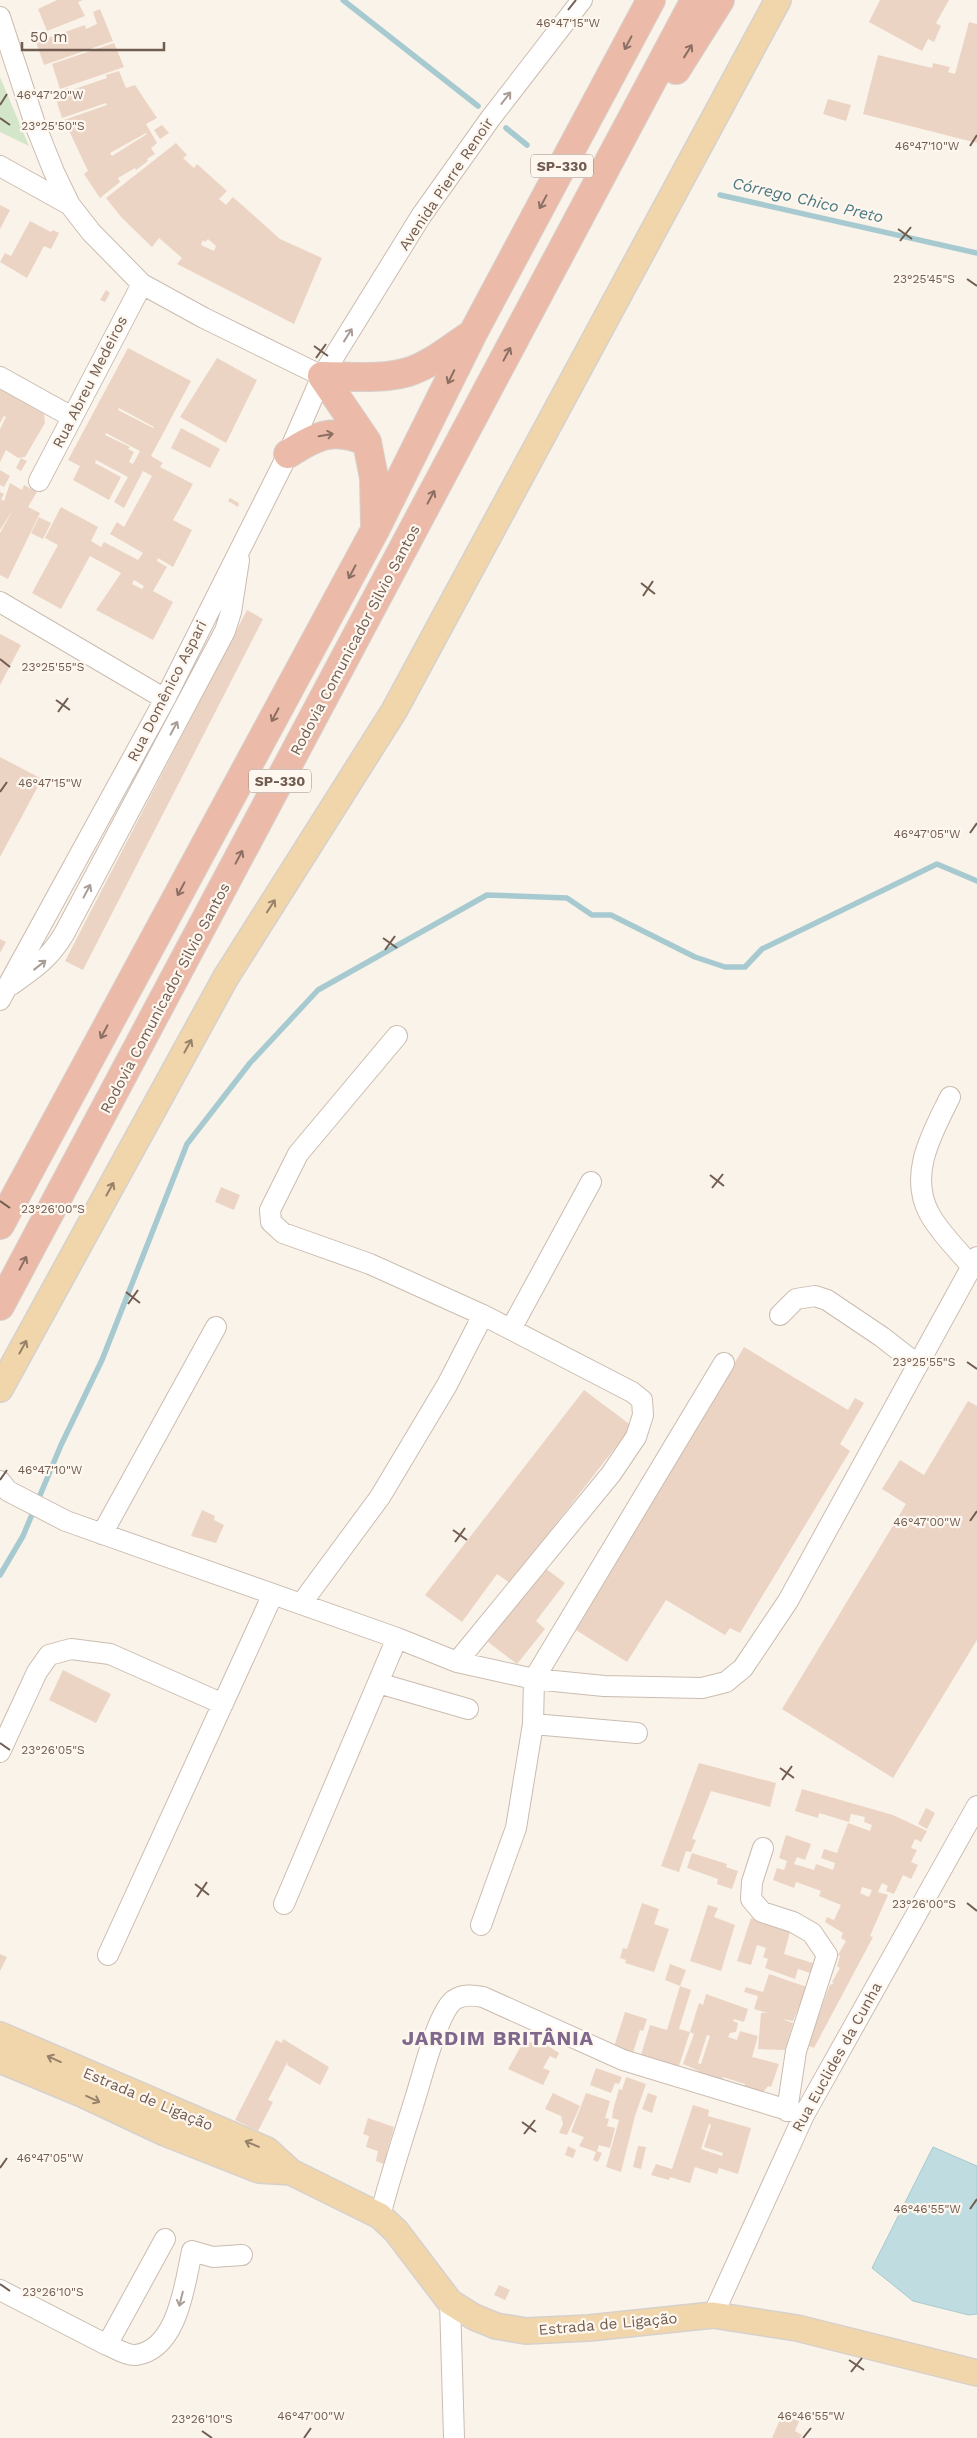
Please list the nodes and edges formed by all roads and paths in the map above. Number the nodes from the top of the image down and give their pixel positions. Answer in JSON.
{"nodes":[{"id":1,"x":582,"y":0,"type":"edge"},
{"id":2,"x":651,"y":0,"type":"edge"},
{"id":3,"x":695,"y":0,"type":"edge"},
{"id":4,"x":720,"y":0,"type":"edge"},
{"id":5,"x":778,"y":0,"type":"edge"},
{"id":6,"x":0,"y":17,"type":"edge"},
{"id":7,"x":0,"y":166,"type":"edge"},
{"id":8,"x":70,"y":205,"type":"junction"},
{"id":9,"x":559,"y":255,"type":"junction"},
{"id":10,"x":142,"y":284,"type":"junction"},
{"id":11,"x":473,"y":333,"type":"junction"},
{"id":12,"x":322,"y":376,"type":"junction"},
{"id":13,"x":0,"y":377,"type":"edge"},
{"id":14,"x":72,"y":417,"type":"junction"},
{"id":15,"x":367,"y":442,"type":"junction"},
{"id":16,"x":288,"y":454,"type":"junction"},
{"id":17,"x":39,"y":481,"type":"dead end"},
{"id":18,"x":376,"y":530,"type":"junction"},
{"id":19,"x":242,"y":544,"type":"junction"},
{"id":20,"x":0,"y":602,"type":"edge"},
{"id":21,"x":165,"y":699,"type":"junction"},
{"id":22,"x":4,"y":994,"type":"edge"},
{"id":23,"x":397,"y":1036,"type":"dead end"},
{"id":24,"x":950,"y":1097,"type":"dead end"},
{"id":25,"x":591,"y":1182,"type":"dead end"},
{"id":26,"x":0,"y":1224,"type":"edge"},
{"id":27,"x":974,"y":1262,"type":"edge"},
{"id":28,"x":0,"y":1306,"type":"edge"},
{"id":29,"x":780,"y":1314,"type":"dead end"},
{"id":30,"x":484,"y":1315,"type":"junction"},
{"id":31,"x":216,"y":1327,"type":"dead end"},
{"id":32,"x":511,"y":1329,"type":"junction"},
{"id":33,"x":724,"y":1364,"type":"dead end"},
{"id":34,"x":918,"y":1365,"type":"junction"},
{"id":35,"x":0,"y":1389,"type":"edge"},
{"id":36,"x":6,"y":1490,"type":"edge"},
{"id":37,"x":102,"y":1534,"type":"junction"},
{"id":38,"x":273,"y":1594,"type":"junction"},
{"id":39,"x":301,"y":1604,"type":"junction"},
{"id":40,"x":397,"y":1638,"type":"junction"},
{"id":41,"x":457,"y":1662,"type":"junction"},
{"id":42,"x":534,"y":1679,"type":"junction"},
{"id":43,"x":378,"y":1683,"type":"junction"},
{"id":44,"x":223,"y":1704,"type":"junction"},
{"id":45,"x":468,"y":1709,"type":"dead end"},
{"id":46,"x":534,"y":1724,"type":"junction"},
{"id":47,"x":637,"y":1733,"type":"dead end"},
{"id":48,"x":0,"y":1752,"type":"edge"},
{"id":49,"x":977,"y":1806,"type":"edge"},
{"id":50,"x":763,"y":1848,"type":"dead end"},
{"id":51,"x":284,"y":1904,"type":"dead end"},
{"id":52,"x":480,"y":1925,"type":"dead end"},
{"id":53,"x":108,"y":1955,"type":"dead end"},
{"id":54,"x":0,"y":2034,"type":"edge"},
{"id":55,"x":0,"y":2060,"type":"edge"},
{"id":56,"x":795,"y":2113,"type":"junction"},
{"id":57,"x":291,"y":2172,"type":"junction"},
{"id":58,"x":380,"y":2216,"type":"junction"},
{"id":59,"x":165,"y":2239,"type":"dead end"},
{"id":60,"x":242,"y":2255,"type":"dead end"},
{"id":61,"x":0,"y":2290,"type":"edge"},
{"id":62,"x":450,"y":2302,"type":"junction"},
{"id":63,"x":713,"y":2315,"type":"junction"},
{"id":64,"x":107,"y":2345,"type":"junction"},
{"id":65,"x":977,"y":2373,"type":"edge"},
{"id":66,"x":454,"y":2438,"type":"edge"}],
"edges":[{"from":12,"to":1,"type":"street","name":"Avenida Pierre Renoir","one_way":true},
{"from":2,"to":11,"type":"highway","number":"SP-330","one_way":true},
{"from":3,"to":9,"type":"highway","name":"Rodovia Comunicador Silvio Santos","number":"SP-330"},
{"from":9,"to":4,"type":"highway","one_way":true},
{"from":35,"to":5,"type":"main road","one_way":true},
{"from":6,"to":8,"type":"street"},
{"from":7,"to":8,"type":"street"},
{"from":8,"to":10,"type":"street"},
{"from":28,"to":9,"type":"highway","name":"Rodovia Comunicador Silvio Santos","number":"SP-330","one_way":true},
{"from":10,"to":12,"type":"street"},
{"from":10,"to":14,"type":"street","name":"Rua Abreu Medeiros"},
{"from":11,"to":12,"type":"highway"},
{"from":11,"to":18,"type":"highway","number":"SP-330","one_way":true},
{"from":12,"to":15,"type":"highway"},
{"from":12,"to":16,"type":"street","name":"Rua Domênico Aspari"},
{"from":13,"to":14,"type":"street"},
{"from":14,"to":17,"type":"street","name":"Rua Abreu Medeiros"},
{"from":16,"to":15,"type":"highway","one_way":true},
{"from":15,"to":18,"type":"highway"},
{"from":16,"to":19,"type":"street","name":"Rua Domênico Aspari"},
{"from":18,"to":26,"type":"highway","number":"SP-330","one_way":true},
{"from":19,"to":21,"type":"street","name":"Rua Domênico Aspari"},
{"from":22,"to":19,"type":"street","one_way":true},
{"from":20,"to":21,"type":"street"},
{"from":21,"to":22,"type":"street","name":"Rua Domênico Aspari"},
{"from":23,"to":30,"type":"street"},
{"from":24,"to":27,"type":"street"},
{"from":25,"to":32,"type":"street"},
{"from":27,"to":34,"type":"street"},
{"from":29,"to":34,"type":"street"},
{"from":30,"to":32,"type":"street"},
{"from":30,"to":39,"type":"street"},
{"from":31,"to":37,"type":"street"},
{"from":32,"to":41,"type":"street"},
{"from":33,"to":42,"type":"street"},
{"from":34,"to":42,"type":"street"},
{"from":36,"to":37,"type":"street"},
{"from":37,"to":38,"type":"street"},
{"from":38,"to":39,"type":"street"},
{"from":38,"to":44,"type":"street"},
{"from":39,"to":40,"type":"street"},
{"from":40,"to":41,"type":"street"},
{"from":40,"to":43,"type":"street"},
{"from":41,"to":42,"type":"street"},
{"from":42,"to":46,"type":"street"},
{"from":43,"to":45,"type":"street"},
{"from":43,"to":51,"type":"street"},
{"from":44,"to":48,"type":"street"},
{"from":44,"to":53,"type":"street"},
{"from":46,"to":47,"type":"street"},
{"from":46,"to":52,"type":"street"},
{"from":49,"to":56,"type":"street","name":"Rua Euclides da Cunha"},
{"from":50,"to":56,"type":"street"},
{"from":57,"to":54,"type":"main road","name":"Estrada de Ligação","one_way":true},
{"from":55,"to":57,"type":"main road","name":"Estrada de Ligação","one_way":true},
{"from":56,"to":58,"type":"street"},
{"from":56,"to":63,"type":"street","name":"Rua Euclides da Cunha"},
{"from":57,"to":58,"type":"main road","name":"Estrada de Ligação"},
{"from":58,"to":62,"type":"main road","name":"Estrada de Ligação"},
{"from":59,"to":64,"type":"street"},
{"from":60,"to":64,"type":"street","one_way":true},
{"from":61,"to":64,"type":"street"},
{"from":62,"to":63,"type":"main road","name":"Estrada de Ligação"},
{"from":62,"to":66,"type":"street"},
{"from":63,"to":65,"type":"main road","name":"Estrada de Ligação"}]}
